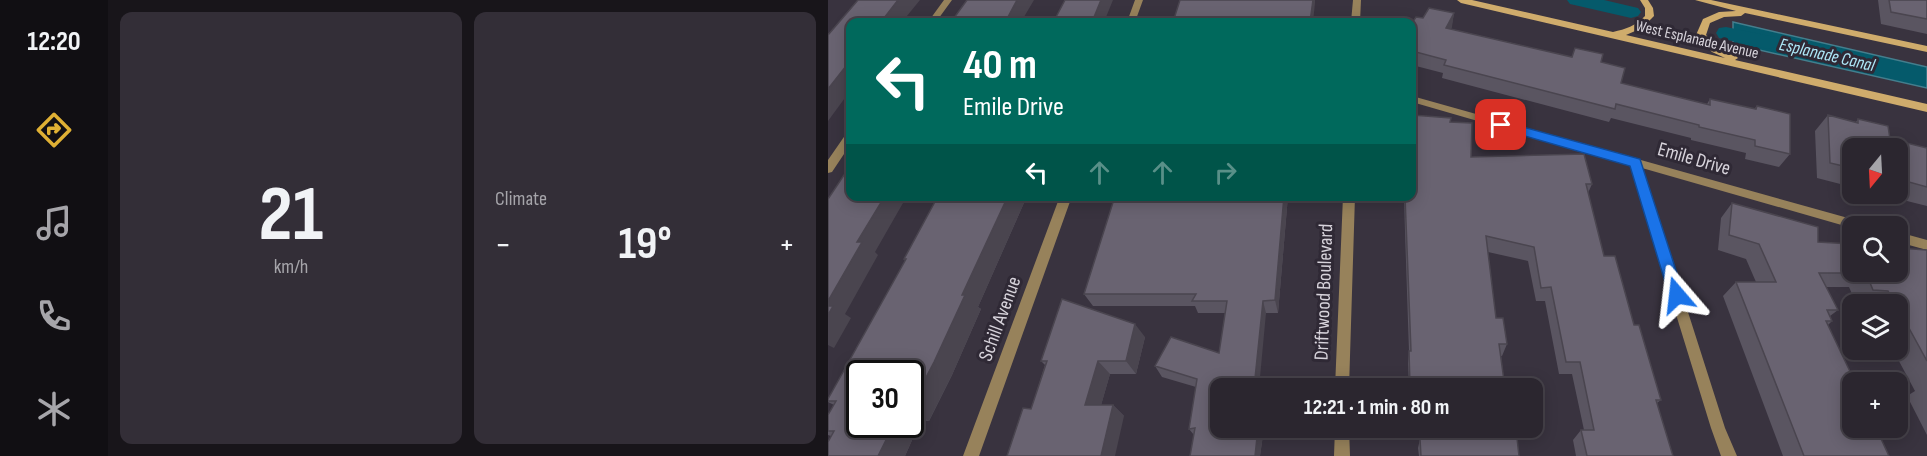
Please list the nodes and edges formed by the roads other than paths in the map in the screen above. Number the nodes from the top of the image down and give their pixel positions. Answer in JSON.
{"nodes":[{"id":1,"x":948,"y":0,"type":"edge"},
{"id":2,"x":1139,"y":0,"type":"edge"},
{"id":3,"x":1357,"y":0,"type":"edge"},
{"id":4,"x":1461,"y":0,"type":"edge"},
{"id":5,"x":1644,"y":0,"type":"edge"},
{"id":6,"x":1700,"y":0,"type":"edge"},
{"id":7,"x":1757,"y":12,"type":"junction"},
{"id":8,"x":935,"y":18,"type":"edge"},
{"id":9,"x":1132,"y":18,"type":"edge"},
{"id":10,"x":1356,"y":18,"type":"edge"},
{"id":11,"x":1605,"y":34,"type":"junction"},
{"id":12,"x":1927,"y":49,"type":"edge"},
{"id":13,"x":1753,"y":68,"type":"junction"},
{"id":14,"x":1416,"y":100,"type":"edge"},
{"id":15,"x":1927,"y":108,"type":"edge"},
{"id":16,"x":846,"y":143,"type":"edge"},
{"id":17,"x":1635,"y":163,"type":"junction"},
{"id":18,"x":828,"y":169,"type":"edge"},
{"id":19,"x":1064,"y":201,"type":"edge"},
{"id":20,"x":1349,"y":201,"type":"edge"},
{"id":21,"x":1842,"y":220,"type":"edge"},
{"id":22,"x":1908,"y":240,"type":"edge"},
{"id":23,"x":1927,"y":245,"type":"edge"},
{"id":24,"x":1341,"y":378,"type":"edge"},
{"id":25,"x":1342,"y":438,"type":"edge"},
{"id":26,"x":970,"y":456,"type":"edge"},
{"id":27,"x":1342,"y":456,"type":"edge"},
{"id":28,"x":1729,"y":456,"type":"edge"}],
"edges":[{"from":1,"to":8,"type":"street"},
{"from":2,"to":9,"type":"street"},
{"from":3,"to":10,"type":"street"},
{"from":4,"to":11,"type":"main road","name":"West Esplanade Avenue"},
{"from":5,"to":11,"type":"main road"},
{"from":6,"to":7,"type":"main road"},
{"from":7,"to":12,"type":"main road"},
{"from":7,"to":13,"type":"main road"},
{"from":11,"to":13,"type":"main road","name":"West Esplanade Avenue"},
{"from":13,"to":15,"type":"main road","name":"West Esplanade Avenue"},
{"from":14,"to":17,"type":"street","name":"Emile Drive"},
{"from":16,"to":18,"type":"street"},
{"from":17,"to":21,"type":"street","name":"Emile Drive"},
{"from":17,"to":28,"type":"street"},
{"from":19,"to":26,"type":"street","name":"Schill Avenue"},
{"from":20,"to":24,"type":"street","name":"Driftwood Boulevard"},
{"from":22,"to":23,"type":"street"},
{"from":25,"to":27,"type":"street"}]}
